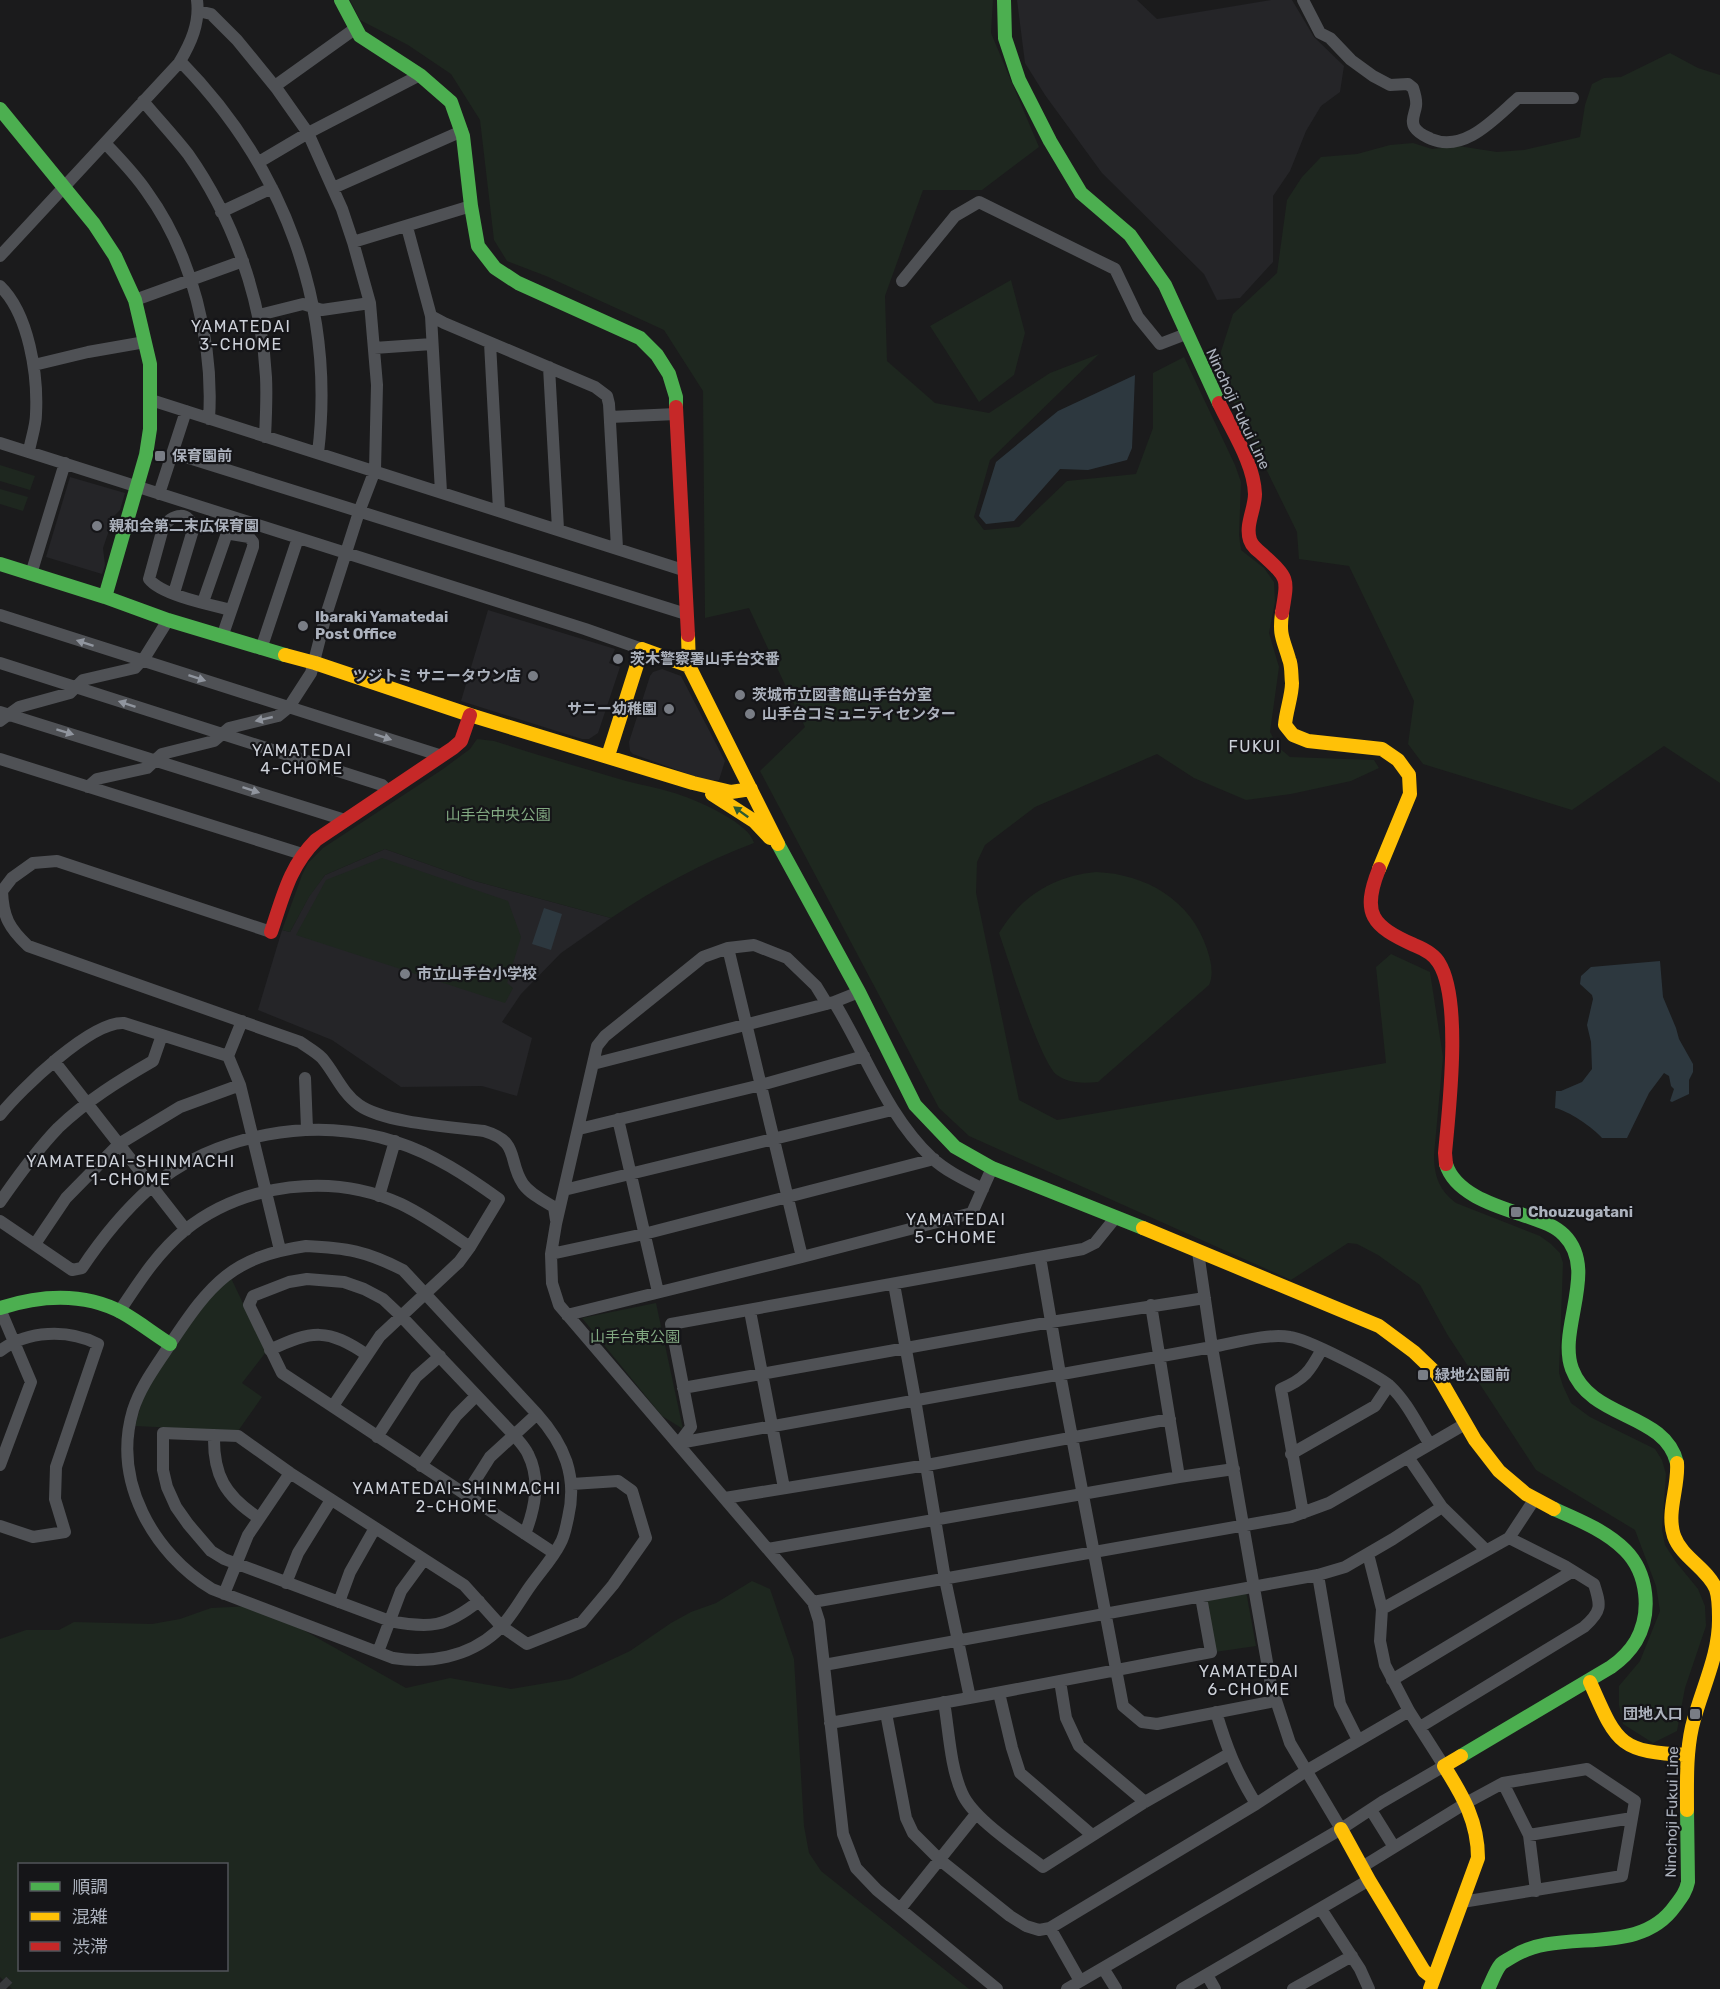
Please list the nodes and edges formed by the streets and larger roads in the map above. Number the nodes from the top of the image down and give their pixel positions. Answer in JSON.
{"nodes":[{"id":1,"x":341,"y":0,"type":"edge"},
{"id":2,"x":1004,"y":0,"type":"edge"},
{"id":3,"x":1303,"y":0,"type":"edge"},
{"id":4,"x":198,"y":6,"type":"edge"},
{"id":5,"x":356,"y":28,"type":"junction"},
{"id":6,"x":180,"y":61,"type":"junction"},
{"id":7,"x":420,"y":75,"type":"junction"},
{"id":8,"x":275,"y":86,"type":"junction"},
{"id":9,"x":1573,"y":98,"type":"dead end"},
{"id":10,"x":143,"y":101,"type":"junction"},
{"id":11,"x":0,"y":109,"type":"edge"},
{"id":12,"x":462,"y":131,"type":"junction"},
{"id":13,"x":308,"y":133,"type":"junction"},
{"id":14,"x":105,"y":143,"type":"junction"},
{"id":15,"x":259,"y":162,"type":"junction"},
{"id":16,"x":65,"y":187,"type":"junction"},
{"id":17,"x":272,"y":188,"type":"junction"},
{"id":18,"x":333,"y":188,"type":"junction"},
{"id":19,"x":471,"y":206,"type":"junction"},
{"id":20,"x":221,"y":212,"type":"junction"},
{"id":21,"x":407,"y":227,"type":"junction"},
{"id":22,"x":353,"y":242,"type":"junction"},
{"id":23,"x":0,"y":256,"type":"edge"},
{"id":24,"x":243,"y":261,"type":"junction"},
{"id":25,"x":190,"y":280,"type":"junction"},
{"id":26,"x":902,"y":281,"type":"dead end"},
{"id":27,"x":0,"y":286,"type":"edge"},
{"id":28,"x":135,"y":300,"type":"junction"},
{"id":29,"x":370,"y":303,"type":"junction"},
{"id":30,"x":314,"y":308,"type":"junction"},
{"id":31,"x":259,"y":315,"type":"junction"},
{"id":32,"x":431,"y":315,"type":"junction"},
{"id":33,"x":1186,"y":334,"type":"junction"},
{"id":34,"x":145,"y":342,"type":"junction"},
{"id":35,"x":490,"y":343,"type":"junction"},
{"id":36,"x":432,"y":344,"type":"junction"},
{"id":37,"x":374,"y":348,"type":"junction"},
{"id":38,"x":34,"y":365,"type":"junction"},
{"id":39,"x":549,"y":368,"type":"junction"},
{"id":40,"x":151,"y":400,"type":"junction"},
{"id":41,"x":186,"y":411,"type":"junction"},
{"id":42,"x":676,"y":414,"type":"junction"},
{"id":43,"x":610,"y":417,"type":"junction"},
{"id":44,"x":209,"y":419,"type":"junction"},
{"id":45,"x":265,"y":437,"type":"junction"},
{"id":46,"x":0,"y":443,"type":"edge"},
{"id":47,"x":29,"y":451,"type":"junction"},
{"id":48,"x":172,"y":453,"type":"junction"},
{"id":49,"x":318,"y":453,"type":"junction"},
{"id":50,"x":65,"y":463,"type":"junction"},
{"id":51,"x":375,"y":470,"type":"junction"},
{"id":52,"x":137,"y":487,"type":"junction"},
{"id":53,"x":441,"y":492,"type":"junction"},
{"id":54,"x":159,"y":494,"type":"junction"},
{"id":55,"x":499,"y":510,"type":"junction"},
{"id":56,"x":359,"y":512,"type":"junction"},
{"id":57,"x":558,"y":529,"type":"junction"},
{"id":58,"x":298,"y":538,"type":"junction"},
{"id":59,"x":617,"y":548,"type":"junction"},
{"id":60,"x":346,"y":553,"type":"junction"},
{"id":61,"x":0,"y":564,"type":"edge"},
{"id":62,"x":683,"y":570,"type":"junction"},
{"id":63,"x":31,"y":574,"type":"junction"},
{"id":64,"x":174,"y":593,"type":"junction"},
{"id":65,"x":105,"y":597,"type":"junction"},
{"id":66,"x":203,"y":602,"type":"junction"},
{"id":67,"x":231,"y":610,"type":"junction"},
{"id":68,"x":686,"y":614,"type":"junction"},
{"id":69,"x":0,"y":615,"type":"edge"},
{"id":70,"x":168,"y":620,"type":"junction"},
{"id":71,"x":222,"y":637,"type":"junction"},
{"id":72,"x":261,"y":649,"type":"junction"},
{"id":73,"x":642,"y":649,"type":"junction"},
{"id":74,"x":141,"y":660,"type":"junction"},
{"id":75,"x":0,"y":663,"type":"edge"},
{"id":76,"x":315,"y":663,"type":"junction"},
{"id":77,"x":689,"y":666,"type":"junction"},
{"id":78,"x":76,"y":687,"type":"junction"},
{"id":79,"x":289,"y":707,"type":"junction"},
{"id":80,"x":470,"y":715,"type":"junction"},
{"id":81,"x":3,"y":716,"type":"edge"},
{"id":82,"x":223,"y":734,"type":"junction"},
{"id":83,"x":442,"y":756,"type":"junction"},
{"id":84,"x":608,"y":756,"type":"junction"},
{"id":85,"x":0,"y":759,"type":"edge"},
{"id":86,"x":156,"y":760,"type":"junction"},
{"id":87,"x":693,"y":783,"type":"junction"},
{"id":88,"x":88,"y":787,"type":"junction"},
{"id":89,"x":751,"y":789,"type":"junction"},
{"id":90,"x":389,"y":792,"type":"junction"},
{"id":91,"x":345,"y":820,"type":"junction"},
{"id":92,"x":781,"y":850,"type":"junction"},
{"id":93,"x":302,"y":854,"type":"junction"},
{"id":94,"x":1,"y":890,"type":"edge"},
{"id":95,"x":271,"y":932,"type":"joint"},
{"id":96,"x":728,"y":948,"type":"junction"},
{"id":97,"x":859,"y":992,"type":"junction"},
{"id":98,"x":830,"y":1003,"type":"junction"},
{"id":99,"x":242,"y":1021,"type":"junction"},
{"id":100,"x":746,"y":1026,"type":"junction"},
{"id":101,"x":162,"y":1035,"type":"junction"},
{"id":102,"x":228,"y":1056,"type":"junction"},
{"id":103,"x":864,"y":1056,"type":"junction"},
{"id":104,"x":54,"y":1061,"type":"junction"},
{"id":105,"x":593,"y":1064,"type":"junction"},
{"id":106,"x":305,"y":1078,"type":"dead end"},
{"id":107,"x":240,"y":1085,"type":"junction"},
{"id":108,"x":761,"y":1085,"type":"junction"},
{"id":109,"x":86,"y":1104,"type":"junction"},
{"id":110,"x":892,"y":1110,"type":"junction"},
{"id":111,"x":0,"y":1115,"type":"edge"},
{"id":112,"x":618,"y":1119,"type":"junction"},
{"id":113,"x":307,"y":1129,"type":"junction"},
{"id":114,"x":579,"y":1129,"type":"junction"},
{"id":115,"x":254,"y":1137,"type":"junction"},
{"id":116,"x":775,"y":1140,"type":"junction"},
{"id":117,"x":395,"y":1141,"type":"junction"},
{"id":118,"x":119,"y":1144,"type":"junction"},
{"id":119,"x":934,"y":1160,"type":"junction"},
{"id":120,"x":992,"y":1168,"type":"junction"},
{"id":121,"x":630,"y":1174,"type":"junction"},
{"id":122,"x":152,"y":1187,"type":"junction"},
{"id":123,"x":983,"y":1189,"type":"junction"},
{"id":124,"x":564,"y":1190,"type":"junction"},
{"id":125,"x":266,"y":1191,"type":"junction"},
{"id":126,"x":379,"y":1196,"type":"junction"},
{"id":127,"x":788,"y":1196,"type":"junction"},
{"id":128,"x":0,"y":1202,"type":"edge"},
{"id":129,"x":1116,"y":1217,"type":"junction"},
{"id":130,"x":0,"y":1221,"type":"edge"},
{"id":131,"x":556,"y":1224,"type":"junction"},
{"id":132,"x":186,"y":1230,"type":"junction"},
{"id":133,"x":644,"y":1234,"type":"junction"},
{"id":134,"x":35,"y":1244,"type":"junction"},
{"id":135,"x":470,"y":1247,"type":"junction"},
{"id":136,"x":280,"y":1250,"type":"junction"},
{"id":137,"x":1198,"y":1252,"type":"junction"},
{"id":138,"x":551,"y":1254,"type":"junction"},
{"id":139,"x":802,"y":1257,"type":"junction"},
{"id":140,"x":1040,"y":1257,"type":"junction"},
{"id":141,"x":894,"y":1284,"type":"junction"},
{"id":142,"x":425,"y":1292,"type":"junction"},
{"id":143,"x":658,"y":1292,"type":"junction"},
{"id":144,"x":1205,"y":1298,"type":"junction"},
{"id":145,"x":1151,"y":1305,"type":"junction"},
{"id":146,"x":0,"y":1309,"type":"edge"},
{"id":147,"x":750,"y":1311,"type":"junction"},
{"id":148,"x":120,"y":1312,"type":"junction"},
{"id":149,"x":567,"y":1315,"type":"junction"},
{"id":150,"x":401,"y":1316,"type":"junction"},
{"id":151,"x":1051,"y":1322,"type":"junction"},
{"id":152,"x":15,"y":1342,"type":"junction"},
{"id":153,"x":170,"y":1344,"type":"junction"},
{"id":154,"x":1212,"y":1347,"type":"junction"},
{"id":155,"x":906,"y":1348,"type":"junction"},
{"id":156,"x":1322,"y":1349,"type":"junction"},
{"id":157,"x":270,"y":1350,"type":"junction"},
{"id":158,"x":0,"y":1351,"type":"edge"},
{"id":159,"x":367,"y":1355,"type":"junction"},
{"id":160,"x":440,"y":1356,"type":"junction"},
{"id":161,"x":1160,"y":1356,"type":"junction"},
{"id":162,"x":762,"y":1374,"type":"junction"},
{"id":163,"x":1060,"y":1374,"type":"junction"},
{"id":164,"x":1389,"y":1385,"type":"junction"},
{"id":165,"x":683,"y":1388,"type":"junction"},
{"id":166,"x":476,"y":1396,"type":"junction"},
{"id":167,"x":915,"y":1399,"type":"junction"},
{"id":168,"x":333,"y":1406,"type":"junction"},
{"id":169,"x":537,"y":1413,"type":"junction"},
{"id":170,"x":1170,"y":1419,"type":"junction"},
{"id":171,"x":1466,"y":1424,"type":"junction"},
{"id":172,"x":772,"y":1428,"type":"junction"},
{"id":173,"x":513,"y":1434,"type":"junction"},
{"id":174,"x":214,"y":1435,"type":"junction"},
{"id":175,"x":377,"y":1437,"type":"junction"},
{"id":176,"x":1072,"y":1438,"type":"junction"},
{"id":177,"x":678,"y":1443,"type":"junction"},
{"id":178,"x":1429,"y":1443,"type":"junction"},
{"id":179,"x":1291,"y":1455,"type":"junction"},
{"id":180,"x":1408,"y":1457,"type":"junction"},
{"id":181,"x":0,"y":1465,"type":"edge"},
{"id":182,"x":927,"y":1465,"type":"junction"},
{"id":183,"x":421,"y":1466,"type":"junction"},
{"id":184,"x":1234,"y":1469,"type":"junction"},
{"id":185,"x":290,"y":1473,"type":"junction"},
{"id":186,"x":1179,"y":1477,"type":"junction"},
{"id":187,"x":572,"y":1484,"type":"junction"},
{"id":188,"x":784,"y":1488,"type":"junction"},
{"id":189,"x":1083,"y":1494,"type":"junction"},
{"id":190,"x":466,"y":1495,"type":"junction"},
{"id":191,"x":725,"y":1498,"type":"junction"},
{"id":192,"x":331,"y":1500,"type":"junction"},
{"id":193,"x":1534,"y":1500,"type":"junction"},
{"id":194,"x":1442,"y":1507,"type":"junction"},
{"id":195,"x":1303,"y":1513,"type":"junction"},
{"id":196,"x":259,"y":1518,"type":"junction"},
{"id":197,"x":936,"y":1520,"type":"junction"},
{"id":198,"x":0,"y":1526,"type":"edge"},
{"id":199,"x":1245,"y":1526,"type":"junction"},
{"id":200,"x":375,"y":1528,"type":"junction"},
{"id":201,"x":525,"y":1534,"type":"junction"},
{"id":202,"x":1509,"y":1538,"type":"junction"},
{"id":203,"x":768,"y":1549,"type":"junction"},
{"id":204,"x":1486,"y":1550,"type":"junction"},
{"id":205,"x":554,"y":1552,"type":"junction"},
{"id":206,"x":1095,"y":1553,"type":"junction"},
{"id":207,"x":1368,"y":1554,"type":"junction"},
{"id":208,"x":423,"y":1560,"type":"junction"},
{"id":209,"x":236,"y":1564,"type":"junction"},
{"id":210,"x":1574,"y":1571,"type":"junction"},
{"id":211,"x":1318,"y":1575,"type":"junction"},
{"id":212,"x":945,"y":1579,"type":"junction"},
{"id":213,"x":286,"y":1582,"type":"junction"},
{"id":214,"x":1254,"y":1587,"type":"junction"},
{"id":215,"x":224,"y":1594,"type":"junction"},
{"id":216,"x":1201,"y":1597,"type":"junction"},
{"id":217,"x":479,"y":1601,"type":"junction"},
{"id":218,"x":339,"y":1602,"type":"junction"},
{"id":219,"x":813,"y":1602,"type":"junction"},
{"id":220,"x":1382,"y":1609,"type":"junction"},
{"id":221,"x":1105,"y":1614,"type":"junction"},
{"id":222,"x":390,"y":1621,"type":"junction"},
{"id":223,"x":501,"y":1626,"type":"junction"},
{"id":224,"x":958,"y":1641,"type":"junction"},
{"id":225,"x":378,"y":1652,"type":"junction"},
{"id":226,"x":824,"y":1665,"type":"junction"},
{"id":227,"x":1116,"y":1671,"type":"junction"},
{"id":228,"x":1392,"y":1680,"type":"junction"},
{"id":229,"x":1060,"y":1681,"type":"junction"},
{"id":230,"x":1590,"y":1682,"type":"junction"},
{"id":231,"x":999,"y":1693,"type":"junction"},
{"id":232,"x":970,"y":1698,"type":"junction"},
{"id":233,"x":1275,"y":1701,"type":"junction"},
{"id":234,"x":944,"y":1702,"type":"junction"},
{"id":235,"x":1409,"y":1711,"type":"junction"},
{"id":236,"x":1216,"y":1712,"type":"junction"},
{"id":237,"x":886,"y":1713,"type":"junction"},
{"id":238,"x":830,"y":1723,"type":"junction"},
{"id":239,"x":1420,"y":1727,"type":"junction"},
{"id":240,"x":1358,"y":1740,"type":"junction"},
{"id":241,"x":1229,"y":1754,"type":"junction"},
{"id":242,"x":1688,"y":1755,"type":"junction"},
{"id":243,"x":1444,"y":1766,"type":"junction"},
{"id":244,"x":1306,"y":1771,"type":"junction"},
{"id":245,"x":1503,"y":1784,"type":"junction"},
{"id":246,"x":1145,"y":1802,"type":"junction"},
{"id":247,"x":1466,"y":1803,"type":"junction"},
{"id":248,"x":1256,"y":1804,"type":"junction"},
{"id":249,"x":1371,"y":1810,"type":"junction"},
{"id":250,"x":976,"y":1814,"type":"junction"},
{"id":251,"x":1632,"y":1818,"type":"junction"},
{"id":252,"x":1341,"y":1830,"type":"junction"},
{"id":253,"x":1092,"y":1835,"type":"junction"},
{"id":254,"x":1529,"y":1835,"type":"junction"},
{"id":255,"x":1394,"y":1847,"type":"junction"},
{"id":256,"x":940,"y":1860,"type":"junction"},
{"id":257,"x":1362,"y":1867,"type":"junction"},
{"id":258,"x":1369,"y":1880,"type":"junction"},
{"id":259,"x":1536,"y":1891,"type":"junction"},
{"id":260,"x":1462,"y":1902,"type":"junction"},
{"id":261,"x":900,"y":1909,"type":"junction"},
{"id":262,"x":1321,"y":1909,"type":"junction"},
{"id":263,"x":1050,"y":1928,"type":"junction"},
{"id":264,"x":1352,"y":1956,"type":"junction"},
{"id":265,"x":1103,"y":1968,"type":"junction"},
{"id":266,"x":1207,"y":1975,"type":"junction"},
{"id":267,"x":1080,"y":1981,"type":"junction"},
{"id":268,"x":1432,"y":1984,"type":"edge"},
{"id":269,"x":997,"y":1989,"type":"edge"},
{"id":270,"x":1067,"y":1989,"type":"edge"},
{"id":271,"x":1116,"y":1989,"type":"edge"},
{"id":272,"x":1182,"y":1989,"type":"edge"},
{"id":273,"x":1215,"y":1989,"type":"edge"},
{"id":274,"x":1293,"y":1989,"type":"edge"},
{"id":275,"x":1369,"y":1989,"type":"edge"},
{"id":276,"x":1488,"y":1989,"type":"edge"}],
"edges":[{"from":1,"to":5,"type":"street"},
{"from":2,"to":33,"type":"street","name":"Ninchoji Fukui Line"},
{"from":3,"to":9,"type":"street"},
{"from":4,"to":6,"type":"street"},
{"from":4,"to":8,"type":"street"},
{"from":5,"to":7,"type":"street"},
{"from":5,"to":8,"type":"street"},
{"from":6,"to":10,"type":"street"},
{"from":6,"to":15,"type":"street"},
{"from":7,"to":12,"type":"street"},
{"from":7,"to":13,"type":"street"},
{"from":8,"to":13,"type":"street"},
{"from":10,"to":14,"type":"street"},
{"from":10,"to":20,"type":"street"},
{"from":11,"to":16,"type":"street"},
{"from":12,"to":18,"type":"street"},
{"from":12,"to":19,"type":"street"},
{"from":13,"to":15,"type":"street"},
{"from":13,"to":18,"type":"street"},
{"from":14,"to":16,"type":"street"},
{"from":14,"to":25,"type":"street"},
{"from":15,"to":17,"type":"street"},
{"from":16,"to":23,"type":"street"},
{"from":16,"to":28,"type":"street"},
{"from":17,"to":20,"type":"street"},
{"from":17,"to":30,"type":"street"},
{"from":18,"to":22,"type":"street"},
{"from":19,"to":21,"type":"street"},
{"from":19,"to":42,"type":"street"},
{"from":20,"to":24,"type":"street"},
{"from":21,"to":22,"type":"street"},
{"from":21,"to":32,"type":"street"},
{"from":22,"to":29,"type":"street"},
{"from":24,"to":25,"type":"street"},
{"from":24,"to":31,"type":"street"},
{"from":25,"to":28,"type":"street"},
{"from":25,"to":44,"type":"street"},
{"from":26,"to":33,"type":"street"},
{"from":27,"to":38,"type":"street"},
{"from":28,"to":34,"type":"street"},
{"from":29,"to":30,"type":"street"},
{"from":29,"to":37,"type":"street"},
{"from":30,"to":31,"type":"street"},
{"from":30,"to":49,"type":"street"},
{"from":31,"to":45,"type":"street"},
{"from":32,"to":35,"type":"street"},
{"from":32,"to":36,"type":"street"},
{"from":33,"to":242,"type":"street","name":"Ninchoji Fukui Line"},
{"from":34,"to":38,"type":"street"},
{"from":34,"to":40,"type":"street"},
{"from":35,"to":39,"type":"street"},
{"from":35,"to":55,"type":"street"},
{"from":36,"to":37,"type":"street"},
{"from":36,"to":53,"type":"street"},
{"from":37,"to":51,"type":"street"},
{"from":38,"to":47,"type":"street"},
{"from":39,"to":43,"type":"street"},
{"from":39,"to":57,"type":"street"},
{"from":40,"to":41,"type":"street"},
{"from":40,"to":52,"type":"street"},
{"from":41,"to":44,"type":"street"},
{"from":41,"to":48,"type":"street"},
{"from":42,"to":43,"type":"street"},
{"from":42,"to":62,"type":"street"},
{"from":43,"to":59,"type":"street"},
{"from":44,"to":45,"type":"street"},
{"from":45,"to":49,"type":"street"},
{"from":46,"to":47,"type":"street"},
{"from":47,"to":50,"type":"street"},
{"from":48,"to":54,"type":"street"},
{"from":48,"to":56,"type":"street"},
{"from":49,"to":51,"type":"street"},
{"from":50,"to":52,"type":"street"},
{"from":50,"to":63,"type":"street"},
{"from":51,"to":53,"type":"street"},
{"from":51,"to":56,"type":"street"},
{"from":52,"to":54,"type":"street"},
{"from":52,"to":65,"type":"street"},
{"from":53,"to":55,"type":"street"},
{"from":54,"to":58,"type":"street"},
{"from":55,"to":57,"type":"street"},
{"from":56,"to":60,"type":"street"},
{"from":56,"to":68,"type":"street"},
{"from":57,"to":59,"type":"street"},
{"from":58,"to":60,"type":"street"},
{"from":58,"to":72,"type":"street"},
{"from":59,"to":62,"type":"street"},
{"from":60,"to":73,"type":"street"},
{"from":60,"to":76,"type":"street"},
{"from":61,"to":63,"type":"street"},
{"from":62,"to":68,"type":"street"},
{"from":63,"to":65,"type":"street"},
{"from":64,"to":64,"type":"street"},
{"from":64,"to":66,"type":"street"},
{"from":65,"to":70,"type":"street"},
{"from":66,"to":67,"type":"street"},
{"from":66,"to":67,"type":"street"},
{"from":67,"to":71,"type":"street"},
{"from":68,"to":77,"type":"street"},
{"from":74,"to":69,"type":"street","one_way":true},
{"from":70,"to":71,"type":"street"},
{"from":70,"to":74,"type":"street"},
{"from":71,"to":72,"type":"street"},
{"from":72,"to":76,"type":"street"},
{"from":73,"to":77,"type":"street"},
{"from":73,"to":84,"type":"street"},
{"from":74,"to":78,"type":"street"},
{"from":74,"to":79,"type":"street","one_way":true},
{"from":75,"to":78,"type":"street"},
{"from":76,"to":79,"type":"street"},
{"from":76,"to":80,"type":"street"},
{"from":77,"to":89,"type":"street"},
{"from":78,"to":81,"type":"street"},
{"from":82,"to":78,"type":"street","one_way":true},
{"from":79,"to":82,"type":"street","one_way":true},
{"from":79,"to":83,"type":"street","one_way":true},
{"from":80,"to":83,"type":"street"},
{"from":80,"to":84,"type":"street"},
{"from":81,"to":86,"type":"street","one_way":true},
{"from":82,"to":86,"type":"street"},
{"from":82,"to":90,"type":"street"},
{"from":83,"to":90,"type":"street"},
{"from":84,"to":87,"type":"street"},
{"from":85,"to":88,"type":"street"},
{"from":86,"to":88,"type":"street"},
{"from":86,"to":91,"type":"street","one_way":true},
{"from":87,"to":89,"type":"street"},
{"from":92,"to":87,"type":"street","one_way":true},
{"from":88,"to":93,"type":"street"},
{"from":89,"to":92,"type":"street"},
{"from":90,"to":91,"type":"street"},
{"from":91,"to":93,"type":"street"},
{"from":92,"to":97,"type":"street"},
{"from":93,"to":95,"type":"street"},
{"from":94,"to":95,"type":"street"},
{"from":94,"to":99,"type":"street"},
{"from":96,"to":98,"type":"street"},
{"from":96,"to":100,"type":"street"},
{"from":96,"to":105,"type":"street"},
{"from":97,"to":98,"type":"street"},
{"from":97,"to":120,"type":"street"},
{"from":98,"to":100,"type":"street"},
{"from":98,"to":103,"type":"street"},
{"from":99,"to":102,"type":"street"},
{"from":99,"to":131,"type":"street"},
{"from":100,"to":105,"type":"street"},
{"from":100,"to":108,"type":"street"},
{"from":101,"to":102,"type":"street"},
{"from":101,"to":104,"type":"street"},
{"from":101,"to":109,"type":"street"},
{"from":102,"to":107,"type":"street"},
{"from":103,"to":108,"type":"street"},
{"from":103,"to":110,"type":"street"},
{"from":104,"to":109,"type":"street"},
{"from":104,"to":111,"type":"street"},
{"from":105,"to":114,"type":"street"},
{"from":106,"to":113,"type":"street"},
{"from":107,"to":115,"type":"street"},
{"from":107,"to":118,"type":"street"},
{"from":108,"to":112,"type":"street"},
{"from":108,"to":116,"type":"street"},
{"from":109,"to":118,"type":"street"},
{"from":109,"to":128,"type":"street"},
{"from":110,"to":116,"type":"street"},
{"from":110,"to":119,"type":"street"},
{"from":112,"to":114,"type":"street"},
{"from":112,"to":121,"type":"street"},
{"from":113,"to":115,"type":"street"},
{"from":113,"to":117,"type":"street"},
{"from":114,"to":124,"type":"street"},
{"from":115,"to":122,"type":"street"},
{"from":115,"to":125,"type":"street"},
{"from":116,"to":121,"type":"street"},
{"from":116,"to":127,"type":"street"},
{"from":117,"to":126,"type":"street"},
{"from":117,"to":135,"type":"street"},
{"from":118,"to":122,"type":"street"},
{"from":118,"to":134,"type":"street"},
{"from":119,"to":123,"type":"street"},
{"from":119,"to":127,"type":"street"},
{"from":120,"to":123,"type":"street"},
{"from":120,"to":129,"type":"street"},
{"from":121,"to":124,"type":"street"},
{"from":121,"to":133,"type":"street"},
{"from":122,"to":132,"type":"street"},
{"from":122,"to":134,"type":"street"},
{"from":123,"to":139,"type":"street"},
{"from":124,"to":131,"type":"street"},
{"from":125,"to":126,"type":"street"},
{"from":125,"to":132,"type":"street"},
{"from":125,"to":136,"type":"street"},
{"from":126,"to":135,"type":"street"},
{"from":127,"to":133,"type":"street"},
{"from":127,"to":139,"type":"street"},
{"from":129,"to":137,"type":"street"},
{"from":129,"to":140,"type":"street"},
{"from":130,"to":134,"type":"street"},
{"from":131,"to":138,"type":"street"},
{"from":132,"to":148,"type":"street"},
{"from":133,"to":138,"type":"street"},
{"from":133,"to":143,"type":"street"},
{"from":135,"to":142,"type":"street"},
{"from":136,"to":142,"type":"street"},
{"from":136,"to":153,"type":"street"},
{"from":137,"to":144,"type":"street"},
{"from":137,"to":171,"type":"street"},
{"from":138,"to":149,"type":"street"},
{"from":139,"to":143,"type":"street"},
{"from":140,"to":141,"type":"street"},
{"from":140,"to":151,"type":"street"},
{"from":141,"to":147,"type":"street"},
{"from":141,"to":155,"type":"street"},
{"from":142,"to":150,"type":"street"},
{"from":142,"to":169,"type":"street"},
{"from":143,"to":149,"type":"street"},
{"from":144,"to":145,"type":"street"},
{"from":144,"to":154,"type":"street"},
{"from":145,"to":151,"type":"street"},
{"from":145,"to":161,"type":"street"},
{"from":146,"to":148,"type":"street"},
{"from":146,"to":152,"type":"street"},
{"from":147,"to":162,"type":"street"},
{"from":147,"to":165,"type":"street"},
{"from":148,"to":153,"type":"street"},
{"from":149,"to":177,"type":"street"},
{"from":150,"to":157,"type":"street"},
{"from":150,"to":159,"type":"street"},
{"from":150,"to":160,"type":"street"},
{"from":151,"to":155,"type":"street"},
{"from":151,"to":163,"type":"street"},
{"from":152,"to":158,"type":"street"},
{"from":152,"to":181,"type":"street"},
{"from":152,"to":198,"type":"street"},
{"from":153,"to":215,"type":"street"},
{"from":154,"to":156,"type":"street"},
{"from":154,"to":161,"type":"street"},
{"from":154,"to":184,"type":"street"},
{"from":155,"to":162,"type":"street"},
{"from":155,"to":167,"type":"street"},
{"from":156,"to":164,"type":"street"},
{"from":156,"to":179,"type":"street"},
{"from":157,"to":159,"type":"street"},
{"from":157,"to":168,"type":"street"},
{"from":159,"to":168,"type":"street"},
{"from":160,"to":166,"type":"street"},
{"from":160,"to":175,"type":"street"},
{"from":161,"to":163,"type":"street"},
{"from":161,"to":170,"type":"street"},
{"from":162,"to":165,"type":"street"},
{"from":162,"to":172,"type":"street"},
{"from":163,"to":167,"type":"street"},
{"from":163,"to":176,"type":"street"},
{"from":164,"to":178,"type":"street"},
{"from":164,"to":179,"type":"street"},
{"from":165,"to":177,"type":"street"},
{"from":166,"to":173,"type":"street"},
{"from":166,"to":183,"type":"street"},
{"from":167,"to":172,"type":"street"},
{"from":167,"to":182,"type":"street"},
{"from":168,"to":175,"type":"street"},
{"from":169,"to":173,"type":"street"},
{"from":169,"to":187,"type":"street"},
{"from":170,"to":176,"type":"street"},
{"from":170,"to":186,"type":"street"},
{"from":171,"to":178,"type":"street"},
{"from":171,"to":193,"type":"street"},
{"from":172,"to":177,"type":"street"},
{"from":172,"to":188,"type":"street"},
{"from":173,"to":190,"type":"street"},
{"from":173,"to":201,"type":"street"},
{"from":174,"to":185,"type":"street"},
{"from":174,"to":196,"type":"street"},
{"from":174,"to":209,"type":"street"},
{"from":175,"to":183,"type":"street"},
{"from":176,"to":182,"type":"street"},
{"from":176,"to":189,"type":"street"},
{"from":177,"to":191,"type":"street"},
{"from":178,"to":180,"type":"street"},
{"from":179,"to":195,"type":"street"},
{"from":180,"to":194,"type":"street"},
{"from":180,"to":195,"type":"street"},
{"from":182,"to":188,"type":"street"},
{"from":182,"to":197,"type":"street"},
{"from":183,"to":190,"type":"street"},
{"from":184,"to":186,"type":"street"},
{"from":184,"to":199,"type":"street"},
{"from":185,"to":192,"type":"street"},
{"from":185,"to":196,"type":"street"},
{"from":186,"to":189,"type":"street"},
{"from":187,"to":205,"type":"street"},
{"from":187,"to":223,"type":"street"},
{"from":188,"to":191,"type":"street"},
{"from":189,"to":197,"type":"street"},
{"from":189,"to":206,"type":"street"},
{"from":190,"to":201,"type":"street"},
{"from":191,"to":203,"type":"street"},
{"from":192,"to":200,"type":"street"},
{"from":192,"to":213,"type":"street"},
{"from":193,"to":202,"type":"street"},
{"from":193,"to":230,"type":"street"},
{"from":194,"to":204,"type":"street"},
{"from":194,"to":207,"type":"street"},
{"from":195,"to":199,"type":"street"},
{"from":196,"to":209,"type":"street"},
{"from":197,"to":203,"type":"street"},
{"from":197,"to":212,"type":"street"},
{"from":199,"to":206,"type":"street"},
{"from":199,"to":214,"type":"street"},
{"from":200,"to":208,"type":"street"},
{"from":200,"to":218,"type":"street"},
{"from":201,"to":205,"type":"street"},
{"from":202,"to":204,"type":"street"},
{"from":202,"to":210,"type":"street"},
{"from":203,"to":219,"type":"street"},
{"from":204,"to":220,"type":"street"},
{"from":205,"to":223,"type":"street"},
{"from":206,"to":212,"type":"street"},
{"from":206,"to":221,"type":"street"},
{"from":207,"to":211,"type":"street"},
{"from":207,"to":220,"type":"street"},
{"from":208,"to":217,"type":"street"},
{"from":208,"to":222,"type":"street"},
{"from":209,"to":213,"type":"street"},
{"from":209,"to":215,"type":"street"},
{"from":210,"to":228,"type":"street"},
{"from":210,"to":239,"type":"street"},
{"from":211,"to":214,"type":"street"},
{"from":211,"to":240,"type":"street"},
{"from":212,"to":219,"type":"street"},
{"from":212,"to":224,"type":"street"},
{"from":213,"to":218,"type":"street"},
{"from":214,"to":216,"type":"street"},
{"from":214,"to":233,"type":"street"},
{"from":215,"to":225,"type":"street"},
{"from":216,"to":221,"type":"street"},
{"from":216,"to":227,"type":"street"},
{"from":217,"to":222,"type":"street"},
{"from":217,"to":223,"type":"street"},
{"from":218,"to":222,"type":"street"},
{"from":219,"to":226,"type":"street"},
{"from":220,"to":228,"type":"street"},
{"from":221,"to":224,"type":"street"},
{"from":221,"to":227,"type":"street"},
{"from":222,"to":225,"type":"street"},
{"from":223,"to":225,"type":"street"},
{"from":224,"to":226,"type":"street"},
{"from":224,"to":232,"type":"street"},
{"from":226,"to":238,"type":"street"},
{"from":227,"to":229,"type":"street"},
{"from":227,"to":236,"type":"street"},
{"from":228,"to":235,"type":"street"},
{"from":229,"to":231,"type":"street"},
{"from":229,"to":246,"type":"street"},
{"from":230,"to":242,"type":"street"},
{"from":230,"to":243,"type":"street"},
{"from":231,"to":232,"type":"street"},
{"from":231,"to":253,"type":"street"},
{"from":232,"to":234,"type":"street"},
{"from":233,"to":236,"type":"street"},
{"from":233,"to":244,"type":"street"},
{"from":234,"to":237,"type":"street"},
{"from":234,"to":250,"type":"street"},
{"from":235,"to":239,"type":"street"},
{"from":235,"to":240,"type":"street"},
{"from":236,"to":241,"type":"street"},
{"from":237,"to":238,"type":"street"},
{"from":237,"to":256,"type":"street"},
{"from":238,"to":261,"type":"street"},
{"from":239,"to":243,"type":"street"},
{"from":240,"to":244,"type":"street"},
{"from":241,"to":246,"type":"street"},
{"from":241,"to":248,"type":"street"},
{"from":242,"to":276,"type":"street","name":"Ninchoji Fukui Line"},
{"from":243,"to":247,"type":"street"},
{"from":243,"to":249,"type":"street"},
{"from":244,"to":248,"type":"street"},
{"from":244,"to":252,"type":"street"},
{"from":245,"to":247,"type":"street"},
{"from":245,"to":251,"type":"street"},
{"from":245,"to":254,"type":"street"},
{"from":246,"to":253,"type":"street"},
{"from":247,"to":255,"type":"street"},
{"from":247,"to":260,"type":"street"},
{"from":248,"to":263,"type":"street"},
{"from":249,"to":252,"type":"street"},
{"from":249,"to":255,"type":"street"},
{"from":250,"to":253,"type":"street"},
{"from":250,"to":256,"type":"street"},
{"from":251,"to":254,"type":"street"},
{"from":251,"to":259,"type":"street"},
{"from":252,"to":257,"type":"street"},
{"from":252,"to":265,"type":"street"},
{"from":254,"to":259,"type":"street"},
{"from":255,"to":257,"type":"street"},
{"from":256,"to":261,"type":"street"},
{"from":256,"to":263,"type":"street"},
{"from":257,"to":258,"type":"street"},
{"from":258,"to":262,"type":"street"},
{"from":258,"to":268,"type":"street"},
{"from":259,"to":260,"type":"street"},
{"from":260,"to":268,"type":"street"},
{"from":261,"to":269,"type":"street"},
{"from":262,"to":264,"type":"street"},
{"from":262,"to":266,"type":"street"},
{"from":263,"to":267,"type":"street"},
{"from":264,"to":274,"type":"street"},
{"from":264,"to":275,"type":"street"},
{"from":265,"to":267,"type":"street"},
{"from":265,"to":271,"type":"street"},
{"from":266,"to":272,"type":"street"},
{"from":266,"to":273,"type":"street"},
{"from":267,"to":270,"type":"street"}]}
